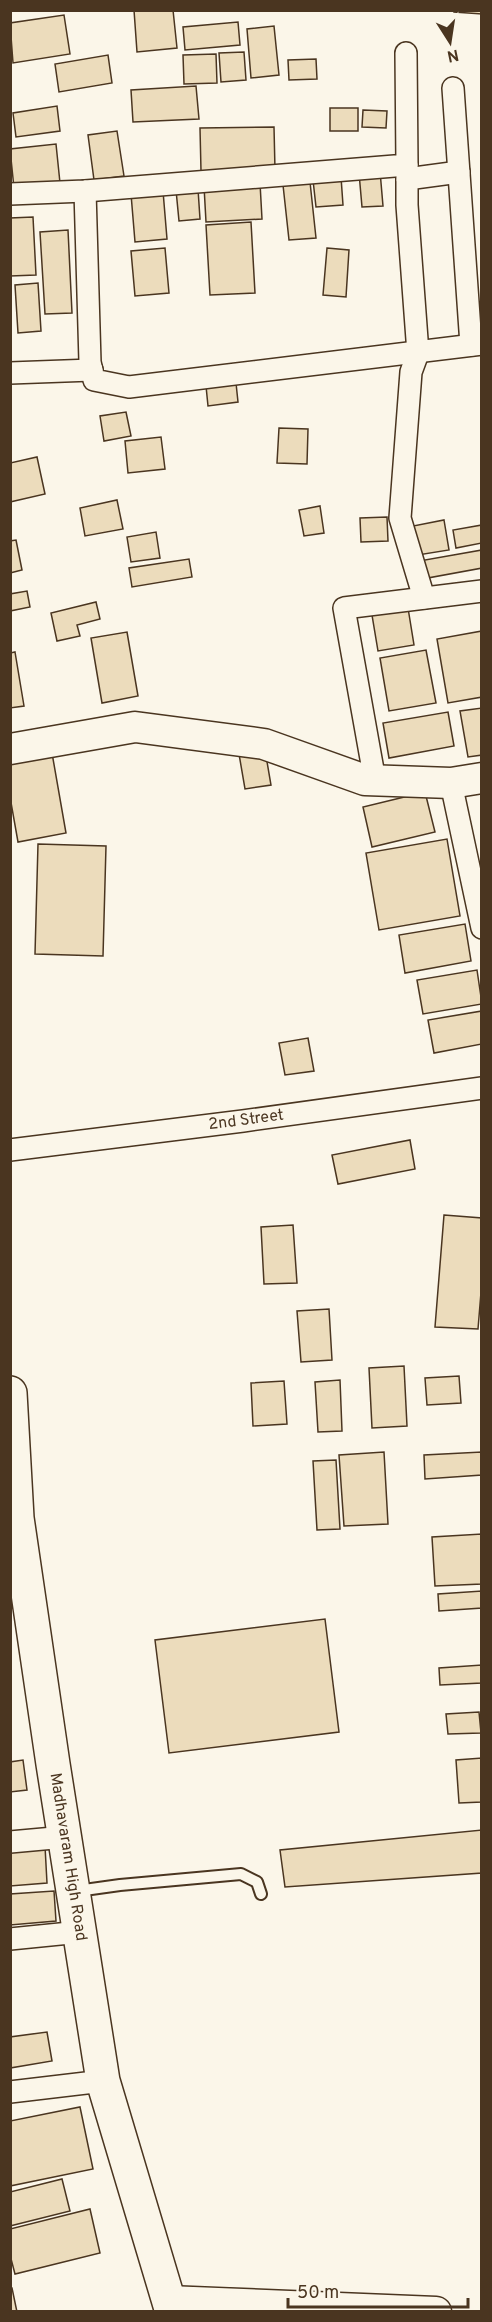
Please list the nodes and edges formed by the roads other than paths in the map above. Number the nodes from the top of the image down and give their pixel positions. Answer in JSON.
{"nodes":[{"id":1,"x":406,"y":53,"type":"dead end"},
{"id":2,"x":453,"y":88,"type":"dead end"},
{"id":3,"x":407,"y":172,"type":"junction"},
{"id":4,"x":459,"y":172,"type":"junction"},
{"id":5,"x":85,"y":191,"type":"junction"},
{"id":6,"x":10,"y":194,"type":"edge"},
{"id":7,"x":476,"y":345,"type":"edge"},
{"id":8,"x":418,"y":353,"type":"junction"},
{"id":9,"x":92,"y":370,"type":"junction"},
{"id":10,"x":10,"y":373,"type":"edge"},
{"id":11,"x":482,"y":591,"type":"edge"},
{"id":12,"x":424,"y":598,"type":"junction"},
{"id":13,"x":10,"y":749,"type":"edge"},
{"id":14,"x":482,"y":777,"type":"edge"},
{"id":15,"x":375,"y":781,"type":"junction"},
{"id":16,"x":451,"y":783,"type":"junction"},
{"id":17,"x":482,"y":928,"type":"edge"},
{"id":18,"x":482,"y":1088,"type":"edge"},
{"id":19,"x":10,"y":1150,"type":"edge"},
{"id":20,"x":10,"y":1393,"type":"edge"},
{"id":21,"x":14,"y":1518,"type":"edge"},
{"id":22,"x":65,"y":1837,"type":"junction"},
{"id":23,"x":10,"y":1842,"type":"edge"},
{"id":24,"x":74,"y":1891,"type":"junction"},
{"id":25,"x":261,"y":1894,"type":"dead end"},
{"id":26,"x":80,"y":1932,"type":"junction"},
{"id":27,"x":10,"y":1939,"type":"edge"},
{"id":28,"x":103,"y":2081,"type":"junction"},
{"id":29,"x":10,"y":2092,"type":"edge"},
{"id":30,"x":170,"y":2306,"type":"edge"},
{"id":31,"x":436,"y":2312,"type":"edge"}],
"edges":[{"from":1,"to":3,"type":"street"},
{"from":2,"to":4,"type":"street"},
{"from":3,"to":4,"type":"street"},
{"from":3,"to":5,"type":"street"},
{"from":3,"to":8,"type":"street"},
{"from":4,"to":7,"type":"street"},
{"from":5,"to":6,"type":"street"},
{"from":5,"to":9,"type":"street"},
{"from":7,"to":8,"type":"street"},
{"from":8,"to":9,"type":"street"},
{"from":8,"to":12,"type":"street"},
{"from":9,"to":10,"type":"street"},
{"from":11,"to":12,"type":"street"},
{"from":12,"to":15,"type":"street"},
{"from":13,"to":15,"type":"street"},
{"from":14,"to":16,"type":"street"},
{"from":15,"to":16,"type":"street"},
{"from":16,"to":17,"type":"street"},
{"from":18,"to":19,"type":"street","name":"2nd Street"},
{"from":20,"to":21,"type":"main road","name":"Madhavaram High Road"},
{"from":21,"to":22,"type":"main road","name":"Madhavaram High Road"},
{"from":22,"to":23,"type":"street"},
{"from":22,"to":24,"type":"main road","name":"Madhavaram High Road"},
{"from":24,"to":25,"type":"lane"},
{"from":24,"to":26,"type":"main road","name":"Madhavaram High Road"},
{"from":26,"to":27,"type":"street"},
{"from":26,"to":28,"type":"main road","name":"Madhavaram High Road"},
{"from":28,"to":29,"type":"street"},
{"from":28,"to":30,"type":"main road","name":"Madhavaram High Road"},
{"from":30,"to":31,"type":"street"}]}
